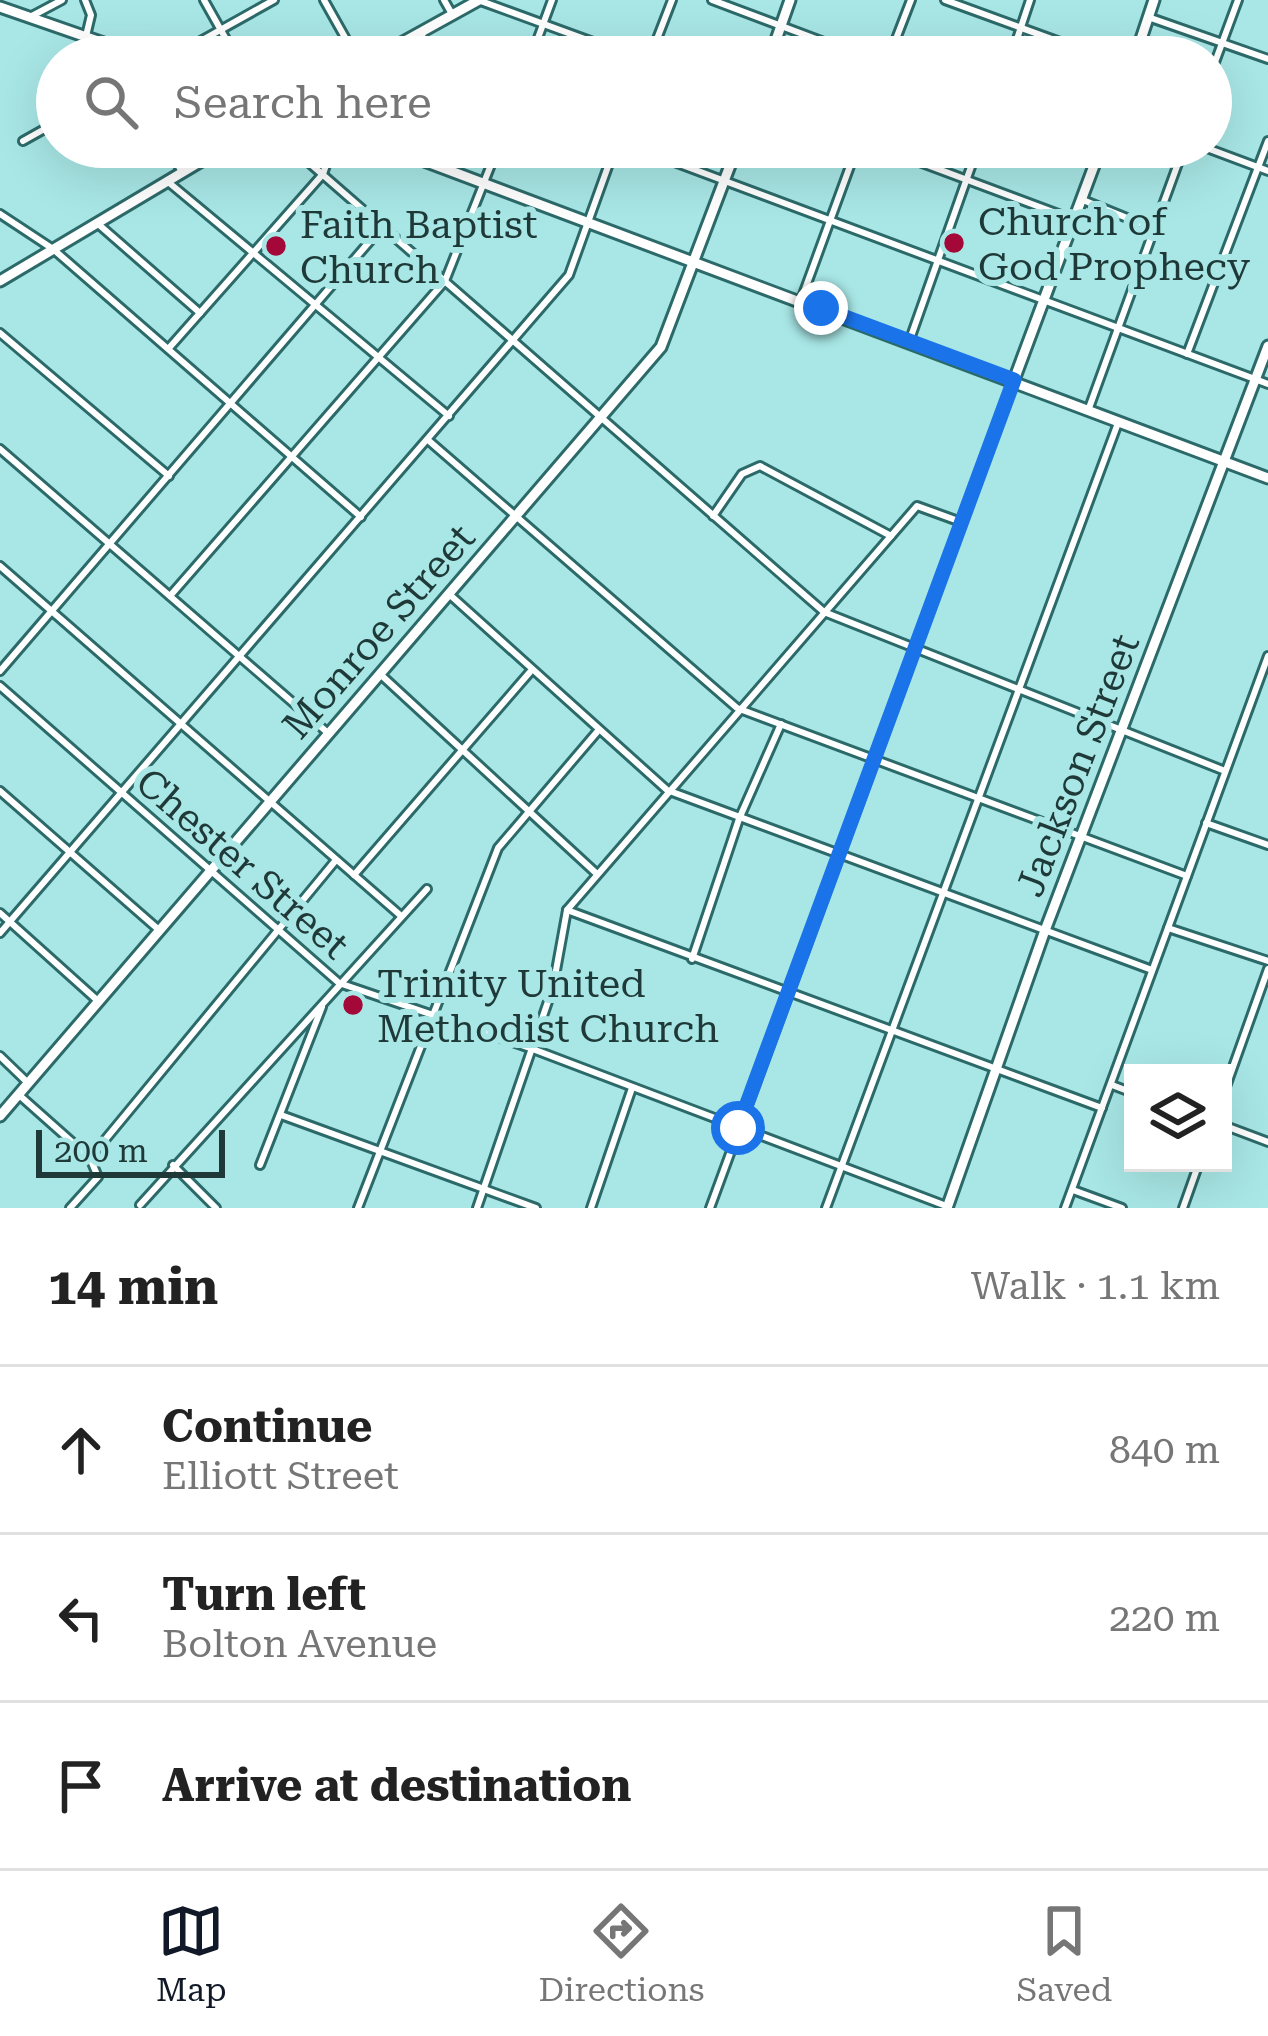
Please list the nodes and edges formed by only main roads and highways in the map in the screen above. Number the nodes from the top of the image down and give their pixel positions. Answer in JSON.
{"nodes":[{"id":1,"x":478,"y":0,"type":"edge"},
{"id":2,"x":790,"y":0,"type":"edge"},
{"id":3,"x":1154,"y":0,"type":"edge"},
{"id":4,"x":0,"y":7,"type":"edge"},
{"id":5,"x":83,"y":36,"type":"edge"},
{"id":6,"x":415,"y":36,"type":"edge"},
{"id":7,"x":777,"y":36,"type":"edge"},
{"id":8,"x":1142,"y":36,"type":"edge"},
{"id":9,"x":189,"y":168,"type":"edge"},
{"id":10,"x":446,"y":168,"type":"edge"},
{"id":11,"x":729,"y":168,"type":"edge"},
{"id":12,"x":1093,"y":168,"type":"edge"},
{"id":13,"x":696,"y":262,"type":"junction"},
{"id":14,"x":0,"y":281,"type":"edge"},
{"id":15,"x":1268,"y":346,"type":"edge"},
{"id":16,"x":1014,"y":380,"type":"junction"},
{"id":17,"x":1224,"y":461,"type":"junction"},
{"id":18,"x":1268,"y":478,"type":"edge"},
{"id":19,"x":0,"y":1115,"type":"edge"},
{"id":20,"x":949,"y":1208,"type":"edge"}],
"edges":[{"from":1,"to":6,"type":"main road"},
{"from":2,"to":7,"type":"main road"},
{"from":3,"to":8,"type":"main road"},
{"from":4,"to":5,"type":"main road"},
{"from":9,"to":14,"type":"main road"},
{"from":10,"to":13,"type":"main road"},
{"from":11,"to":13,"type":"main road","name":"Monroe Street"},
{"from":12,"to":16,"type":"main road"},
{"from":13,"to":16,"type":"main road"},
{"from":13,"to":19,"type":"main road","name":"Monroe Street"},
{"from":15,"to":17,"type":"main road","name":"Jackson Street"},
{"from":16,"to":17,"type":"main road"},
{"from":17,"to":18,"type":"main road"},
{"from":17,"to":20,"type":"main road","name":"Jackson Street"}]}
